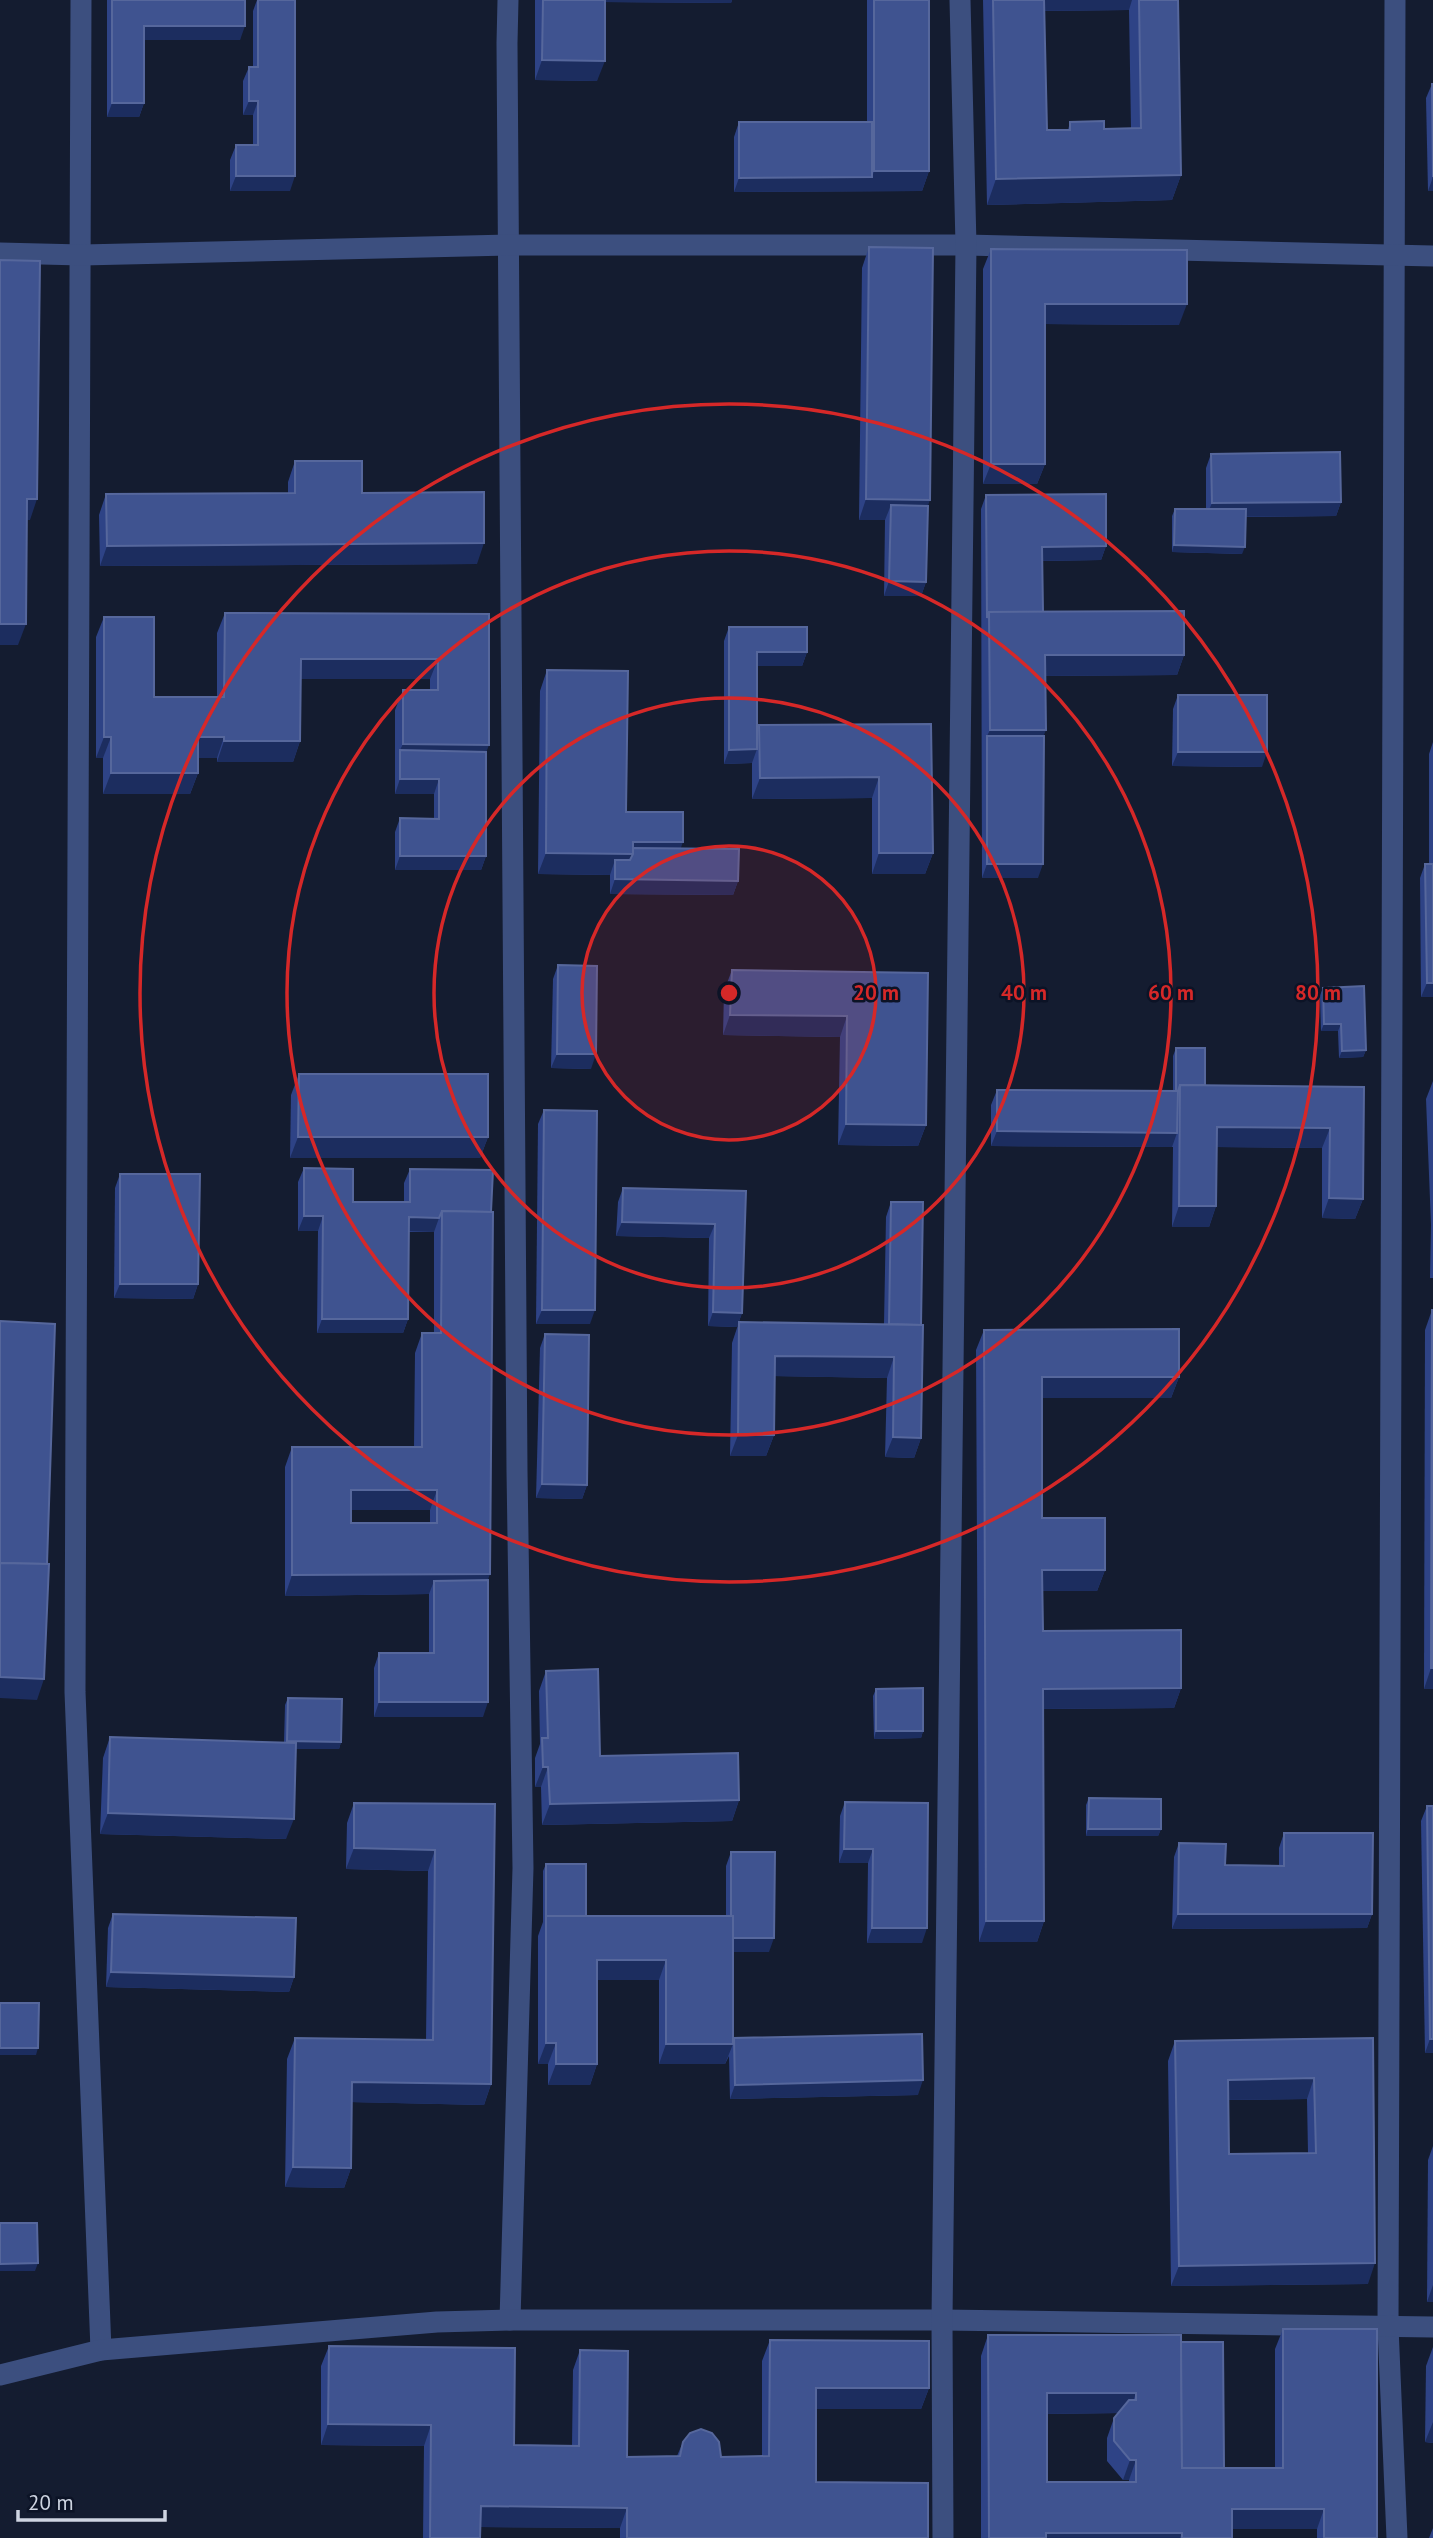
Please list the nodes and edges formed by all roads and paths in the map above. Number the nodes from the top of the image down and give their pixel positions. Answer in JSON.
{"nodes":[{"id":1,"x":81,"y":0,"type":"edge"},
{"id":2,"x":508,"y":0,"type":"edge"},
{"id":3,"x":960,"y":0,"type":"edge"},
{"id":4,"x":1395,"y":0,"type":"edge"},
{"id":5,"x":509,"y":246,"type":"junction"},
{"id":6,"x":966,"y":246,"type":"junction"},
{"id":7,"x":0,"y":253,"type":"edge"},
{"id":8,"x":82,"y":255,"type":"junction"},
{"id":9,"x":1395,"y":255,"type":"junction"},
{"id":10,"x":1433,"y":256,"type":"edge"},
{"id":11,"x":510,"y":2320,"type":"junction"},
{"id":12,"x":942,"y":2320,"type":"junction"},
{"id":13,"x":1388,"y":2327,"type":"junction"},
{"id":14,"x":1433,"y":2328,"type":"edge"},
{"id":15,"x":102,"y":2350,"type":"junction"},
{"id":16,"x":0,"y":2375,"type":"edge"},
{"id":17,"x":943,"y":2538,"type":"edge"},
{"id":18,"x":1397,"y":2538,"type":"edge"}],
"edges":[{"from":1,"to":8,"type":"street"},
{"from":2,"to":5,"type":"street"},
{"from":3,"to":6,"type":"street"},
{"from":4,"to":9,"type":"street"},
{"from":5,"to":6,"type":"street"},
{"from":5,"to":8,"type":"street"},
{"from":5,"to":11,"type":"street"},
{"from":6,"to":9,"type":"street"},
{"from":6,"to":12,"type":"street"},
{"from":7,"to":8,"type":"street"},
{"from":8,"to":15,"type":"street"},
{"from":9,"to":10,"type":"street"},
{"from":9,"to":13,"type":"street"},
{"from":11,"to":12,"type":"street"},
{"from":11,"to":15,"type":"street"},
{"from":12,"to":13,"type":"street"},
{"from":12,"to":17,"type":"street"},
{"from":13,"to":14,"type":"street"},
{"from":13,"to":18,"type":"street"},
{"from":15,"to":16,"type":"street"}]}
